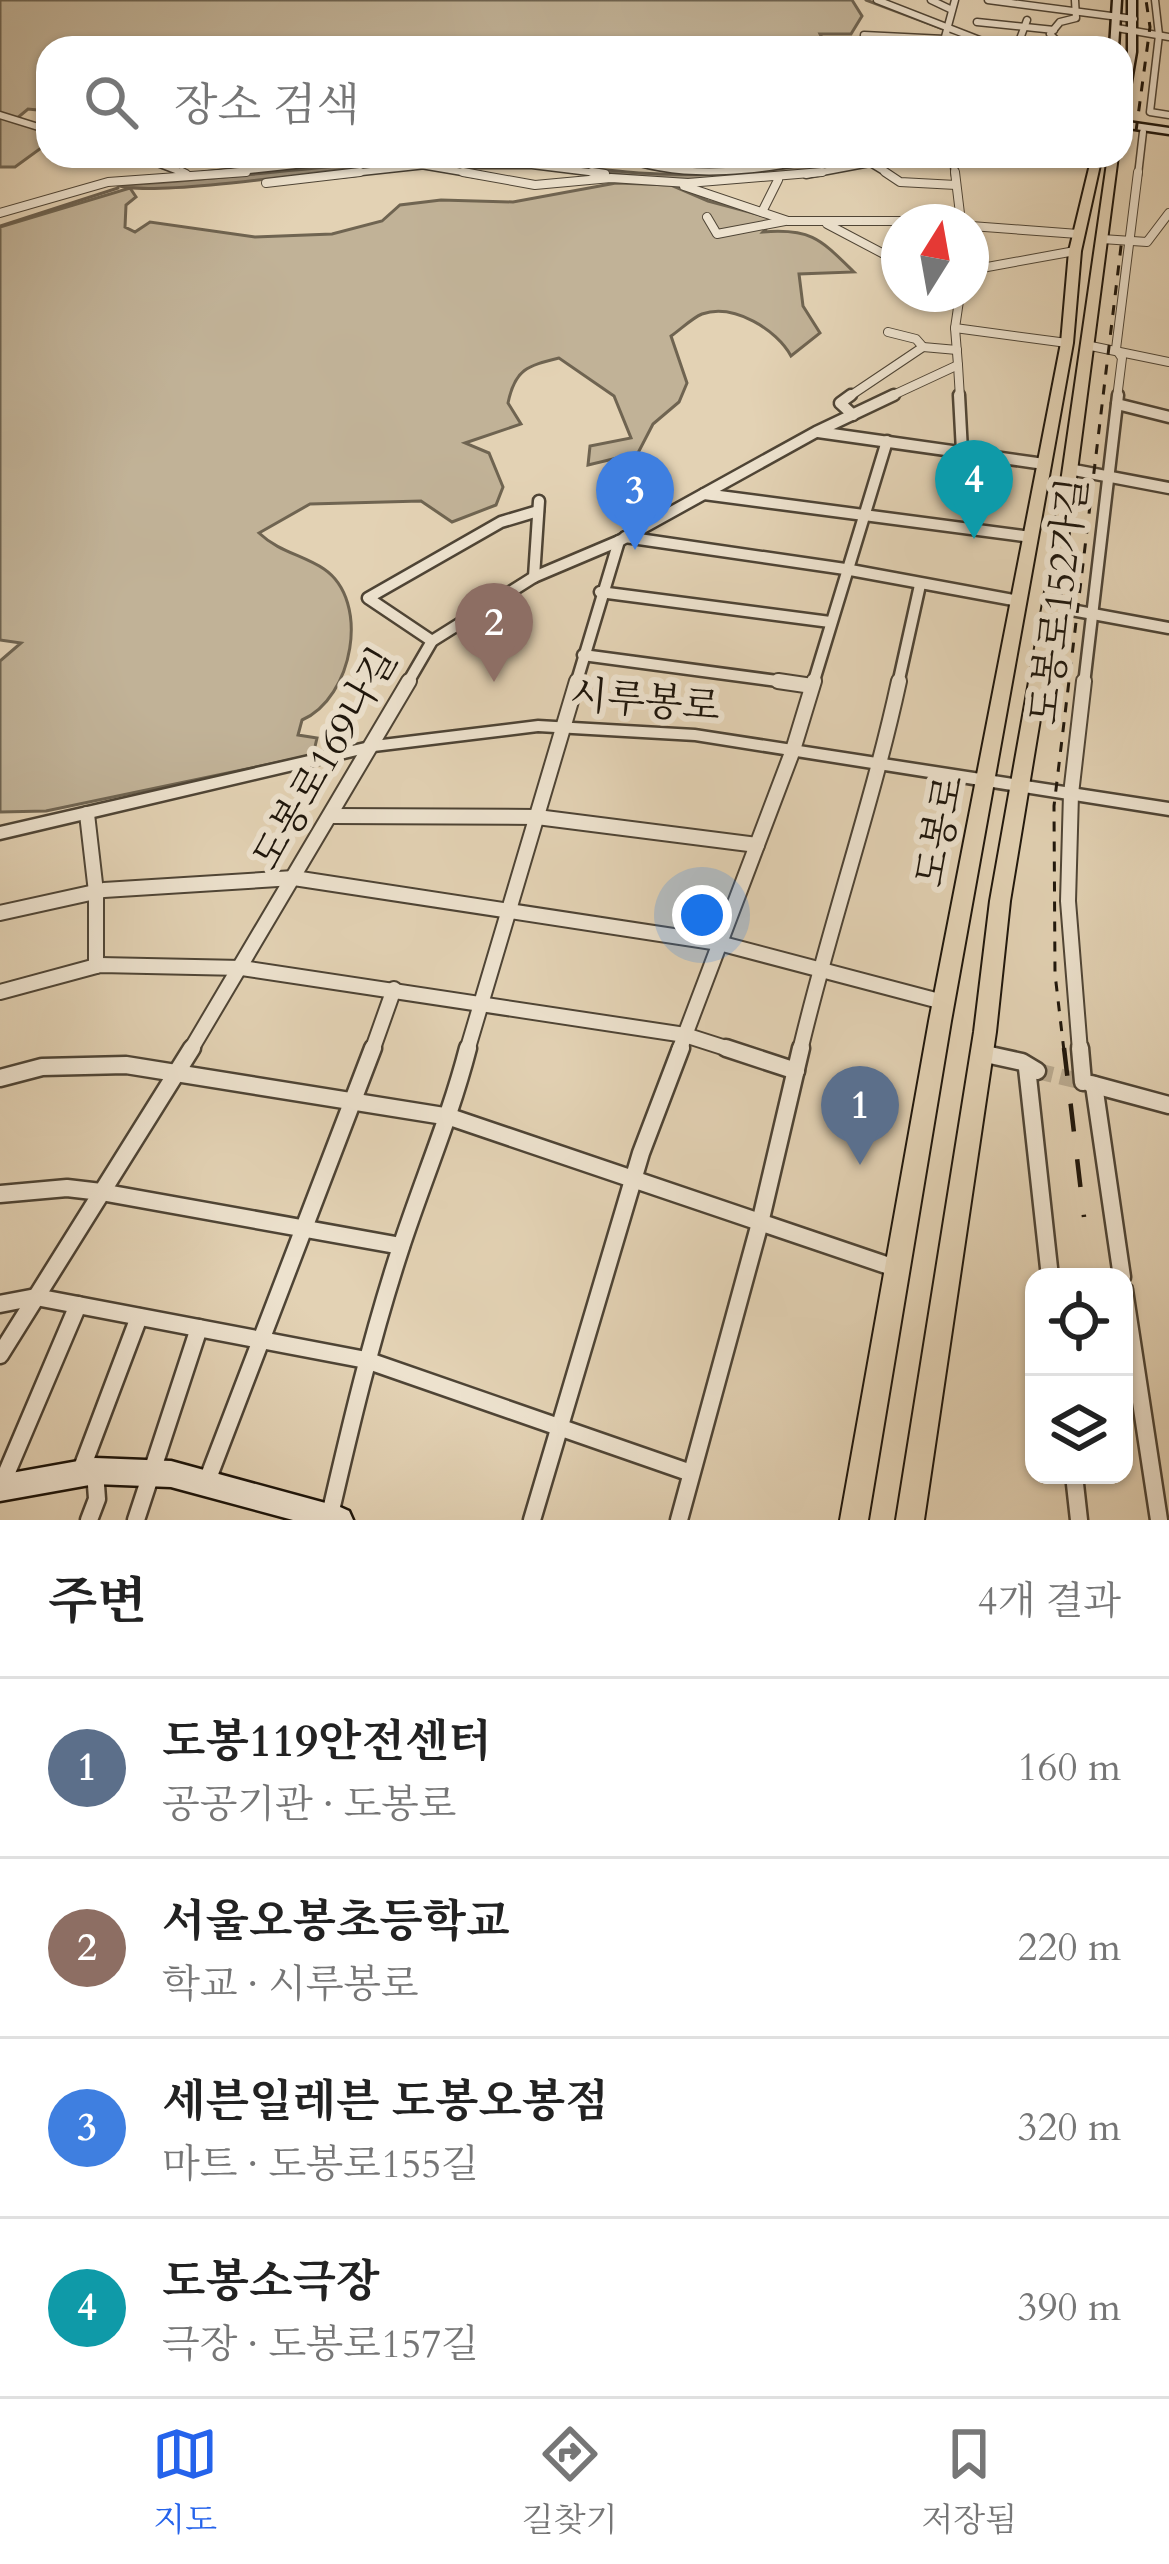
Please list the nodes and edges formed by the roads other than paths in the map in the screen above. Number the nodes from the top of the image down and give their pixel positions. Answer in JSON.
{"nodes":[{"id":1,"x":877,"y":0,"type":"edge"},
{"id":2,"x":932,"y":0,"type":"edge"},
{"id":3,"x":955,"y":0,"type":"edge"},
{"id":4,"x":988,"y":0,"type":"edge"},
{"id":5,"x":1075,"y":0,"type":"edge"},
{"id":6,"x":1118,"y":0,"type":"edge"},
{"id":7,"x":1132,"y":0,"type":"edge"},
{"id":8,"x":1155,"y":0,"type":"edge"},
{"id":9,"x":1015,"y":2,"type":"edge"},
{"id":10,"x":1035,"y":8,"type":"junction"},
{"id":11,"x":950,"y":9,"type":"junction"},
{"id":12,"x":1078,"y":14,"type":"junction"},
{"id":13,"x":1116,"y":22,"type":"junction"},
{"id":14,"x":1134,"y":24,"type":"junction"},
{"id":15,"x":1023,"y":26,"type":"junction"},
{"id":16,"x":1054,"y":30,"type":"junction"},
{"id":17,"x":946,"y":32,"type":"junction"},
{"id":18,"x":975,"y":35,"type":"joint"},
{"id":19,"x":1159,"y":35,"type":"junction"},
{"id":20,"x":864,"y":36,"type":"edge"},
{"id":21,"x":901,"y":36,"type":"joint"},
{"id":22,"x":945,"y":36,"type":"edge"},
{"id":23,"x":955,"y":36,"type":"edge"},
{"id":24,"x":1020,"y":36,"type":"edge"},
{"id":25,"x":1051,"y":36,"type":"edge"},
{"id":26,"x":1115,"y":36,"type":"edge"},
{"id":27,"x":1132,"y":36,"type":"edge"},
{"id":28,"x":1169,"y":37,"type":"edge"},
{"id":29,"x":1157,"y":67,"type":"junction"},
{"id":30,"x":1169,"y":69,"type":"edge"},
{"id":31,"x":1169,"y":115,"type":"edge"},
{"id":32,"x":0,"y":116,"type":"edge"},
{"id":33,"x":1133,"y":119,"type":"edge"},
{"id":34,"x":36,"y":125,"type":"edge"},
{"id":35,"x":1169,"y":130,"type":"edge"},
{"id":36,"x":1143,"y":132,"type":"dead end"},
{"id":37,"x":172,"y":168,"type":"edge"},
{"id":38,"x":285,"y":168,"type":"edge"},
{"id":39,"x":375,"y":168,"type":"edge"},
{"id":40,"x":450,"y":168,"type":"edge"},
{"id":41,"x":554,"y":168,"type":"edge"},
{"id":42,"x":642,"y":168,"type":"edge"},
{"id":43,"x":747,"y":168,"type":"edge"},
{"id":44,"x":853,"y":168,"type":"edge"},
{"id":45,"x":878,"y":168,"type":"edge"},
{"id":46,"x":954,"y":168,"type":"edge"},
{"id":47,"x":1094,"y":168,"type":"edge"},
{"id":48,"x":1111,"y":168,"type":"edge"},
{"id":49,"x":848,"y":169,"type":"joint"},
{"id":50,"x":646,"y":170,"type":"junction"},
{"id":51,"x":269,"y":172,"type":"junction"},
{"id":52,"x":187,"y":176,"type":"junction"},
{"id":53,"x":627,"y":178,"type":"junction"},
{"id":54,"x":286,"y":180,"type":"junction"},
{"id":55,"x":778,"y":180,"type":"junction"},
{"id":56,"x":266,"y":183,"type":"dead end"},
{"id":57,"x":676,"y":183,"type":"junction"},
{"id":58,"x":956,"y":185,"type":"junction"},
{"id":59,"x":959,"y":204,"type":"edge"},
{"id":60,"x":762,"y":212,"type":"junction"},
{"id":61,"x":0,"y":213,"type":"edge"},
{"id":62,"x":1169,"y":213,"type":"edge"},
{"id":63,"x":707,"y":217,"type":"dead end"},
{"id":64,"x":881,"y":219,"type":"edge"},
{"id":65,"x":788,"y":220,"type":"junction"},
{"id":66,"x":826,"y":223,"type":"junction"},
{"id":67,"x":989,"y":229,"type":"edge"},
{"id":68,"x":1154,"y":234,"type":"junction"},
{"id":69,"x":1169,"y":236,"type":"edge"},
{"id":70,"x":1102,"y":239,"type":"junction"},
{"id":71,"x":1130,"y":241,"type":"junction"},
{"id":72,"x":1077,"y":242,"type":"junction"},
{"id":73,"x":881,"y":252,"type":"edge"},
{"id":74,"x":989,"y":265,"type":"edge"},
{"id":75,"x":957,"y":312,"type":"edge"},
{"id":76,"x":955,"y":328,"type":"junction"},
{"id":77,"x":888,"y":332,"type":"dead end"},
{"id":78,"x":1076,"y":344,"type":"junction"},
{"id":79,"x":923,"y":347,"type":"junction"},
{"id":80,"x":1116,"y":349,"type":"junction"},
{"id":81,"x":956,"y":350,"type":"junction"},
{"id":82,"x":1169,"y":362,"type":"edge"},
{"id":83,"x":958,"y":365,"type":"junction"},
{"id":84,"x":855,"y":392,"type":"junction"},
{"id":85,"x":876,"y":404,"type":"junction"},
{"id":86,"x":1117,"y":404,"type":"junction"},
{"id":87,"x":854,"y":415,"type":"junction"},
{"id":88,"x":1169,"y":417,"type":"edge"},
{"id":89,"x":816,"y":432,"type":"junction"},
{"id":90,"x":887,"y":441,"type":"junction"},
{"id":91,"x":962,"y":451,"type":"junction"},
{"id":92,"x":1044,"y":464,"type":"junction"},
{"id":93,"x":1069,"y":469,"type":"junction"},
{"id":94,"x":1108,"y":477,"type":"junction"},
{"id":95,"x":1169,"y":488,"type":"edge"},
{"id":96,"x":703,"y":494,"type":"junction"},
{"id":97,"x":866,"y":513,"type":"junction"},
{"id":98,"x":1031,"y":538,"type":"junction"},
{"id":99,"x":622,"y":539,"type":"junction"},
{"id":100,"x":845,"y":569,"type":"junction"},
{"id":101,"x":534,"y":577,"type":"junction"},
{"id":102,"x":920,"y":585,"type":"junction"},
{"id":103,"x":600,"y":592,"type":"junction"},
{"id":104,"x":1019,"y":602,"type":"junction"},
{"id":105,"x":1050,"y":606,"type":"junction"},
{"id":106,"x":1090,"y":613,"type":"junction"},
{"id":107,"x":830,"y":622,"type":"junction"},
{"id":108,"x":1169,"y":628,"type":"edge"},
{"id":109,"x":433,"y":641,"type":"junction"},
{"id":110,"x":583,"y":656,"type":"junction"},
{"id":111,"x":812,"y":686,"type":"junction"},
{"id":112,"x":565,"y":726,"type":"junction"},
{"id":113,"x":374,"y":746,"type":"junction"},
{"id":114,"x":793,"y":751,"type":"junction"},
{"id":115,"x":881,"y":764,"type":"junction"},
{"id":116,"x":987,"y":781,"type":"junction"},
{"id":117,"x":1020,"y":785,"type":"junction"},
{"id":118,"x":1071,"y":794,"type":"junction"},
{"id":119,"x":1169,"y":809,"type":"edge"},
{"id":120,"x":87,"y":814,"type":"junction"},
{"id":121,"x":333,"y":816,"type":"junction"},
{"id":122,"x":537,"y":817,"type":"junction"},
{"id":123,"x":0,"y":832,"type":"edge"},
{"id":124,"x":757,"y":845,"type":"junction"},
{"id":125,"x":294,"y":878,"type":"junction"},
{"id":126,"x":96,"y":892,"type":"junction"},
{"id":127,"x":509,"y":909,"type":"junction"},
{"id":128,"x":0,"y":914,"type":"edge"},
{"id":129,"x":719,"y":944,"type":"junction"},
{"id":130,"x":96,"y":966,"type":"junction"},
{"id":131,"x":242,"y":968,"type":"junction"},
{"id":132,"x":819,"y":970,"type":"junction"},
{"id":133,"x":394,"y":989,"type":"junction"},
{"id":134,"x":0,"y":992,"type":"edge"},
{"id":135,"x":480,"y":1000,"type":"junction"},
{"id":136,"x":943,"y":1002,"type":"junction"},
{"id":137,"x":685,"y":1035,"type":"junction"},
{"id":138,"x":981,"y":1053,"type":"junction"},
{"id":139,"x":178,"y":1071,"type":"junction"},
{"id":140,"x":796,"y":1071,"type":"junction"},
{"id":141,"x":0,"y":1078,"type":"edge"},
{"id":142,"x":1085,"y":1083,"type":"junction"},
{"id":143,"x":355,"y":1102,"type":"junction"},
{"id":144,"x":1169,"y":1105,"type":"edge"},
{"id":145,"x":450,"y":1117,"type":"junction"},
{"id":146,"x":633,"y":1178,"type":"junction"},
{"id":147,"x":100,"y":1192,"type":"junction"},
{"id":148,"x":0,"y":1194,"type":"edge"},
{"id":149,"x":760,"y":1223,"type":"junction"},
{"id":150,"x":307,"y":1228,"type":"junction"},
{"id":151,"x":401,"y":1246,"type":"junction"},
{"id":152,"x":1049,"y":1268,"type":"edge"},
{"id":153,"x":1120,"y":1268,"type":"edge"},
{"id":154,"x":898,"y":1269,"type":"junction"},
{"id":155,"x":36,"y":1297,"type":"junction"},
{"id":156,"x":0,"y":1304,"type":"edge"},
{"id":157,"x":78,"y":1305,"type":"junction"},
{"id":158,"x":139,"y":1317,"type":"junction"},
{"id":159,"x":199,"y":1328,"type":"junction"},
{"id":160,"x":257,"y":1339,"type":"junction"},
{"id":161,"x":1133,"y":1349,"type":"edge"},
{"id":162,"x":0,"y":1355,"type":"edge"},
{"id":163,"x":367,"y":1360,"type":"junction"},
{"id":164,"x":560,"y":1425,"type":"junction"},
{"id":165,"x":151,"y":1472,"type":"junction"},
{"id":166,"x":87,"y":1473,"type":"junction"},
{"id":167,"x":691,"y":1473,"type":"junction"},
{"id":168,"x":207,"y":1481,"type":"junction"},
{"id":169,"x":1075,"y":1484,"type":"edge"},
{"id":170,"x":0,"y":1488,"type":"edge"},
{"id":171,"x":333,"y":1519,"type":"edge"},
{"id":172,"x":89,"y":1520,"type":"edge"},
{"id":173,"x":136,"y":1520,"type":"edge"},
{"id":174,"x":532,"y":1520,"type":"edge"},
{"id":175,"x":679,"y":1520,"type":"edge"},
{"id":176,"x":854,"y":1520,"type":"edge"},
{"id":177,"x":910,"y":1520,"type":"edge"},
{"id":178,"x":1079,"y":1520,"type":"edge"},
{"id":179,"x":1159,"y":1520,"type":"edge"}],
"edges":[{"from":1,"to":17,"type":"street"},
{"from":2,"to":11,"type":"street"},
{"from":3,"to":11,"type":"street"},
{"from":4,"to":9,"type":"street"},
{"from":5,"to":12,"type":"street"},
{"from":6,"to":13,"type":"main road"},
{"from":7,"to":14,"type":"main road"},
{"from":8,"to":19,"type":"street"},
{"from":9,"to":10,"type":"street"},
{"from":10,"to":12,"type":"street"},
{"from":10,"to":15,"type":"street"},
{"from":11,"to":17,"type":"street"},
{"from":12,"to":13,"type":"street"},
{"from":12,"to":16,"type":"street"},
{"from":13,"to":14,"type":"street"},
{"from":13,"to":26,"type":"main road"},
{"from":14,"to":19,"type":"street"},
{"from":14,"to":27,"type":"main road"},
{"from":15,"to":16,"type":"street"},
{"from":15,"to":18,"type":"street"},
{"from":15,"to":24,"type":"street"},
{"from":16,"to":25,"type":"street"},
{"from":17,"to":18,"type":"street"},
{"from":17,"to":21,"type":"street"},
{"from":17,"to":22,"type":"street"},
{"from":17,"to":23,"type":"street"},
{"from":19,"to":28,"type":"street"},
{"from":19,"to":29,"type":"street"},
{"from":20,"to":21,"type":"street"},
{"from":29,"to":30,"type":"street"},
{"from":29,"to":31,"type":"street"},
{"from":32,"to":34,"type":"street"},
{"from":33,"to":35,"type":"main road"},
{"from":36,"to":71,"type":"street","name":"도봉로152가길"},
{"from":37,"to":52,"type":"street"},
{"from":38,"to":51,"type":"street"},
{"from":39,"to":54,"type":"street"},
{"from":40,"to":53,"type":"street"},
{"from":41,"to":53,"type":"street"},
{"from":42,"to":50,"type":"street"},
{"from":43,"to":50,"type":"street"},
{"from":44,"to":49,"type":"street"},
{"from":45,"to":58,"type":"street"},
{"from":46,"to":58,"type":"street"},
{"from":47,"to":72,"type":"main road","name":"도봉로"},
{"from":48,"to":70,"type":"main road","name":"도봉로"},
{"from":49,"to":55,"type":"street"},
{"from":50,"to":57,"type":"street"},
{"from":51,"to":52,"type":"street"},
{"from":51,"to":54,"type":"street"},
{"from":52,"to":61,"type":"street"},
{"from":53,"to":57,"type":"street"},
{"from":54,"to":56,"type":"street"},
{"from":55,"to":57,"type":"street"},
{"from":55,"to":60,"type":"street"},
{"from":57,"to":60,"type":"street"},
{"from":58,"to":59,"type":"street"},
{"from":60,"to":65,"type":"street"},
{"from":62,"to":68,"type":"street"},
{"from":63,"to":65,"type":"street"},
{"from":64,"to":66,"type":"street"},
{"from":65,"to":66,"type":"street"},
{"from":66,"to":73,"type":"street"},
{"from":67,"to":72,"type":"street"},
{"from":68,"to":69,"type":"street"},
{"from":68,"to":71,"type":"street"},
{"from":70,"to":71,"type":"street"},
{"from":70,"to":78,"type":"main road","name":"도봉로"},
{"from":71,"to":80,"type":"street","name":"도봉로152가길"},
{"from":72,"to":74,"type":"street"},
{"from":72,"to":78,"type":"main road","name":"도봉로"},
{"from":75,"to":76,"type":"street"},
{"from":76,"to":78,"type":"street"},
{"from":76,"to":81,"type":"street"},
{"from":77,"to":79,"type":"street"},
{"from":78,"to":80,"type":"street"},
{"from":78,"to":92,"type":"main road","name":"도봉로"},
{"from":78,"to":93,"type":"main road","name":"도봉로"},
{"from":79,"to":81,"type":"street"},
{"from":79,"to":84,"type":"street"},
{"from":80,"to":82,"type":"street"},
{"from":80,"to":86,"type":"street","name":"도봉로152가길"},
{"from":81,"to":83,"type":"street"},
{"from":83,"to":85,"type":"street","name":"도봉로169나길"},
{"from":83,"to":91,"type":"street"},
{"from":84,"to":85,"type":"street"},
{"from":84,"to":87,"type":"street"},
{"from":85,"to":87,"type":"street","name":"도봉로169나길"},
{"from":86,"to":88,"type":"street"},
{"from":86,"to":94,"type":"street","name":"도봉로152가길"},
{"from":87,"to":89,"type":"street","name":"도봉로169나길"},
{"from":89,"to":90,"type":"street"},
{"from":89,"to":96,"type":"street","name":"도봉로169나길"},
{"from":90,"to":91,"type":"street"},
{"from":90,"to":97,"type":"street"},
{"from":91,"to":92,"type":"street"},
{"from":92,"to":98,"type":"main road","name":"도봉로"},
{"from":93,"to":94,"type":"street"},
{"from":93,"to":105,"type":"main road","name":"도봉로"},
{"from":94,"to":95,"type":"street"},
{"from":94,"to":106,"type":"street","name":"도봉로152가길"},
{"from":96,"to":97,"type":"street"},
{"from":96,"to":99,"type":"street","name":"도봉로169나길"},
{"from":97,"to":98,"type":"street"},
{"from":97,"to":100,"type":"street"},
{"from":98,"to":104,"type":"main road","name":"도봉로"},
{"from":99,"to":100,"type":"street"},
{"from":99,"to":101,"type":"street","name":"도봉로169나길"},
{"from":99,"to":103,"type":"street"},
{"from":100,"to":102,"type":"street"},
{"from":100,"to":107,"type":"street"},
{"from":101,"to":109,"type":"street","name":"도봉로169나길"},
{"from":101,"to":109,"type":"street"},
{"from":102,"to":104,"type":"street"},
{"from":102,"to":115,"type":"street"},
{"from":103,"to":107,"type":"street"},
{"from":103,"to":110,"type":"street"},
{"from":104,"to":116,"type":"main road","name":"도봉로"},
{"from":105,"to":106,"type":"street"},
{"from":105,"to":117,"type":"main road","name":"도봉로"},
{"from":106,"to":108,"type":"street"},
{"from":106,"to":118,"type":"street","name":"도봉로152가길"},
{"from":107,"to":111,"type":"street"},
{"from":109,"to":113,"type":"street","name":"도봉로169나길"},
{"from":110,"to":111,"type":"street"},
{"from":110,"to":112,"type":"street"},
{"from":111,"to":114,"type":"street"},
{"from":112,"to":113,"type":"street","name":"시루봉로"},
{"from":112,"to":114,"type":"street","name":"시루봉로"},
{"from":112,"to":122,"type":"street"},
{"from":113,"to":120,"type":"street","name":"시루봉로"},
{"from":113,"to":121,"type":"street","name":"도봉로169나길"},
{"from":114,"to":115,"type":"street","name":"시루봉로"},
{"from":114,"to":124,"type":"street"},
{"from":115,"to":116,"type":"street","name":"시루봉로"},
{"from":115,"to":132,"type":"street"},
{"from":116,"to":117,"type":"street","name":"시루봉로"},
{"from":116,"to":136,"type":"main road","name":"도봉로"},
{"from":117,"to":118,"type":"street","name":"시루봉로"},
{"from":117,"to":138,"type":"main road","name":"도봉로"},
{"from":118,"to":119,"type":"street","name":"시루봉로"},
{"from":118,"to":142,"type":"street","name":"도봉로152가길"},
{"from":120,"to":123,"type":"street","name":"시루봉로"},
{"from":120,"to":126,"type":"street"},
{"from":121,"to":122,"type":"street"},
{"from":121,"to":125,"type":"street","name":"도봉로169나길"},
{"from":122,"to":124,"type":"street"},
{"from":122,"to":127,"type":"street"},
{"from":124,"to":129,"type":"street"},
{"from":125,"to":126,"type":"street"},
{"from":125,"to":127,"type":"street"},
{"from":125,"to":131,"type":"street","name":"도봉로169나길"},
{"from":126,"to":128,"type":"street"},
{"from":126,"to":130,"type":"street"},
{"from":127,"to":129,"type":"street"},
{"from":127,"to":135,"type":"street"},
{"from":129,"to":132,"type":"street"},
{"from":129,"to":137,"type":"street"},
{"from":130,"to":131,"type":"street"},
{"from":130,"to":134,"type":"street"},
{"from":131,"to":133,"type":"street"},
{"from":131,"to":139,"type":"street","name":"도봉로169나길"},
{"from":132,"to":136,"type":"street"},
{"from":132,"to":140,"type":"street"},
{"from":133,"to":135,"type":"street"},
{"from":133,"to":143,"type":"street"},
{"from":135,"to":137,"type":"street"},
{"from":135,"to":145,"type":"street"},
{"from":136,"to":154,"type":"main road","name":"도봉로"},
{"from":137,"to":140,"type":"street"},
{"from":137,"to":146,"type":"street"},
{"from":138,"to":152,"type":"street"},
{"from":138,"to":177,"type":"main road","name":"도봉로"},
{"from":139,"to":141,"type":"street"},
{"from":139,"to":143,"type":"street"},
{"from":139,"to":147,"type":"street","name":"도봉로169나길"},
{"from":140,"to":149,"type":"street"},
{"from":142,"to":144,"type":"street"},
{"from":142,"to":153,"type":"street","name":"도봉로152가길"},
{"from":143,"to":145,"type":"street"},
{"from":143,"to":150,"type":"street"},
{"from":145,"to":146,"type":"street"},
{"from":145,"to":151,"type":"street"},
{"from":146,"to":149,"type":"street"},
{"from":146,"to":164,"type":"street"},
{"from":147,"to":148,"type":"street"},
{"from":147,"to":150,"type":"street"},
{"from":147,"to":155,"type":"street","name":"도봉로169나길"},
{"from":149,"to":154,"type":"street"},
{"from":149,"to":167,"type":"street"},
{"from":150,"to":151,"type":"street"},
{"from":150,"to":160,"type":"street"},
{"from":151,"to":163,"type":"street"},
{"from":154,"to":176,"type":"main road","name":"도봉로"},
{"from":155,"to":156,"type":"street"},
{"from":155,"to":157,"type":"street"},
{"from":155,"to":162,"type":"street","name":"도봉로169나길"},
{"from":157,"to":158,"type":"street"},
{"from":157,"to":170,"type":"street"},
{"from":158,"to":159,"type":"street"},
{"from":158,"to":166,"type":"street"},
{"from":159,"to":160,"type":"street"},
{"from":159,"to":165,"type":"street"},
{"from":160,"to":163,"type":"street"},
{"from":160,"to":168,"type":"street"},
{"from":161,"to":179,"type":"street"},
{"from":163,"to":164,"type":"street"},
{"from":163,"to":171,"type":"street"},
{"from":164,"to":167,"type":"street"},
{"from":164,"to":174,"type":"street"},
{"from":165,"to":166,"type":"main road"},
{"from":165,"to":168,"type":"main road"},
{"from":165,"to":173,"type":"street"},
{"from":166,"to":170,"type":"main road"},
{"from":166,"to":172,"type":"street"},
{"from":167,"to":175,"type":"street"},
{"from":168,"to":171,"type":"main road"},
{"from":169,"to":178,"type":"street"}]}
